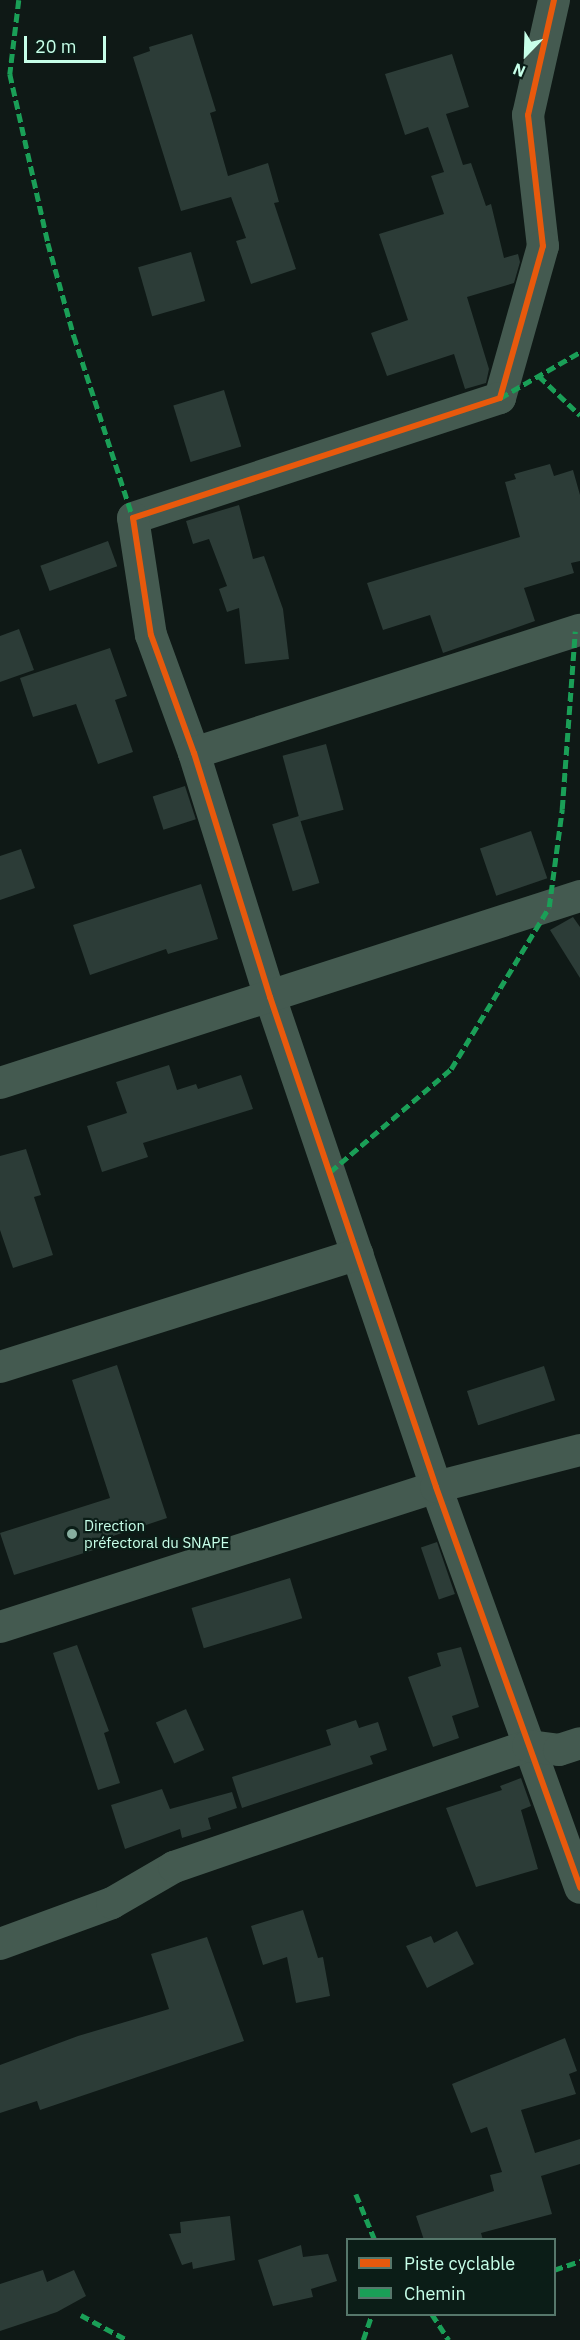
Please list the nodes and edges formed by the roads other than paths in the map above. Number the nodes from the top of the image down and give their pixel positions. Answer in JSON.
{"nodes":[{"id":1,"x":554,"y":0,"type":"edge"},
{"id":2,"x":580,"y":630,"type":"edge"},
{"id":3,"x":194,"y":753,"type":"junction"},
{"id":4,"x":580,"y":896,"type":"edge"},
{"id":5,"x":270,"y":997,"type":"junction"},
{"id":6,"x":0,"y":1083,"type":"edge"},
{"id":7,"x":358,"y":1254,"type":"junction"},
{"id":8,"x":0,"y":1367,"type":"edge"},
{"id":9,"x":580,"y":1450,"type":"edge"},
{"id":10,"x":436,"y":1487,"type":"junction"},
{"id":11,"x":0,"y":1627,"type":"edge"},
{"id":12,"x":580,"y":1743,"type":"edge"},
{"id":13,"x":528,"y":1746,"type":"junction"},
{"id":14,"x":580,"y":1888,"type":"edge"},
{"id":15,"x":0,"y":1944,"type":"edge"}],
"edges":[{"from":1,"to":3,"type":"street"},
{"from":2,"to":3,"type":"street"},
{"from":3,"to":5,"type":"street"},
{"from":4,"to":5,"type":"street"},
{"from":5,"to":6,"type":"street"},
{"from":5,"to":7,"type":"street"},
{"from":7,"to":8,"type":"street"},
{"from":7,"to":10,"type":"street"},
{"from":9,"to":10,"type":"street"},
{"from":10,"to":11,"type":"street"},
{"from":10,"to":13,"type":"street"},
{"from":12,"to":13,"type":"street"},
{"from":13,"to":14,"type":"street"},
{"from":13,"to":15,"type":"street"}]}
